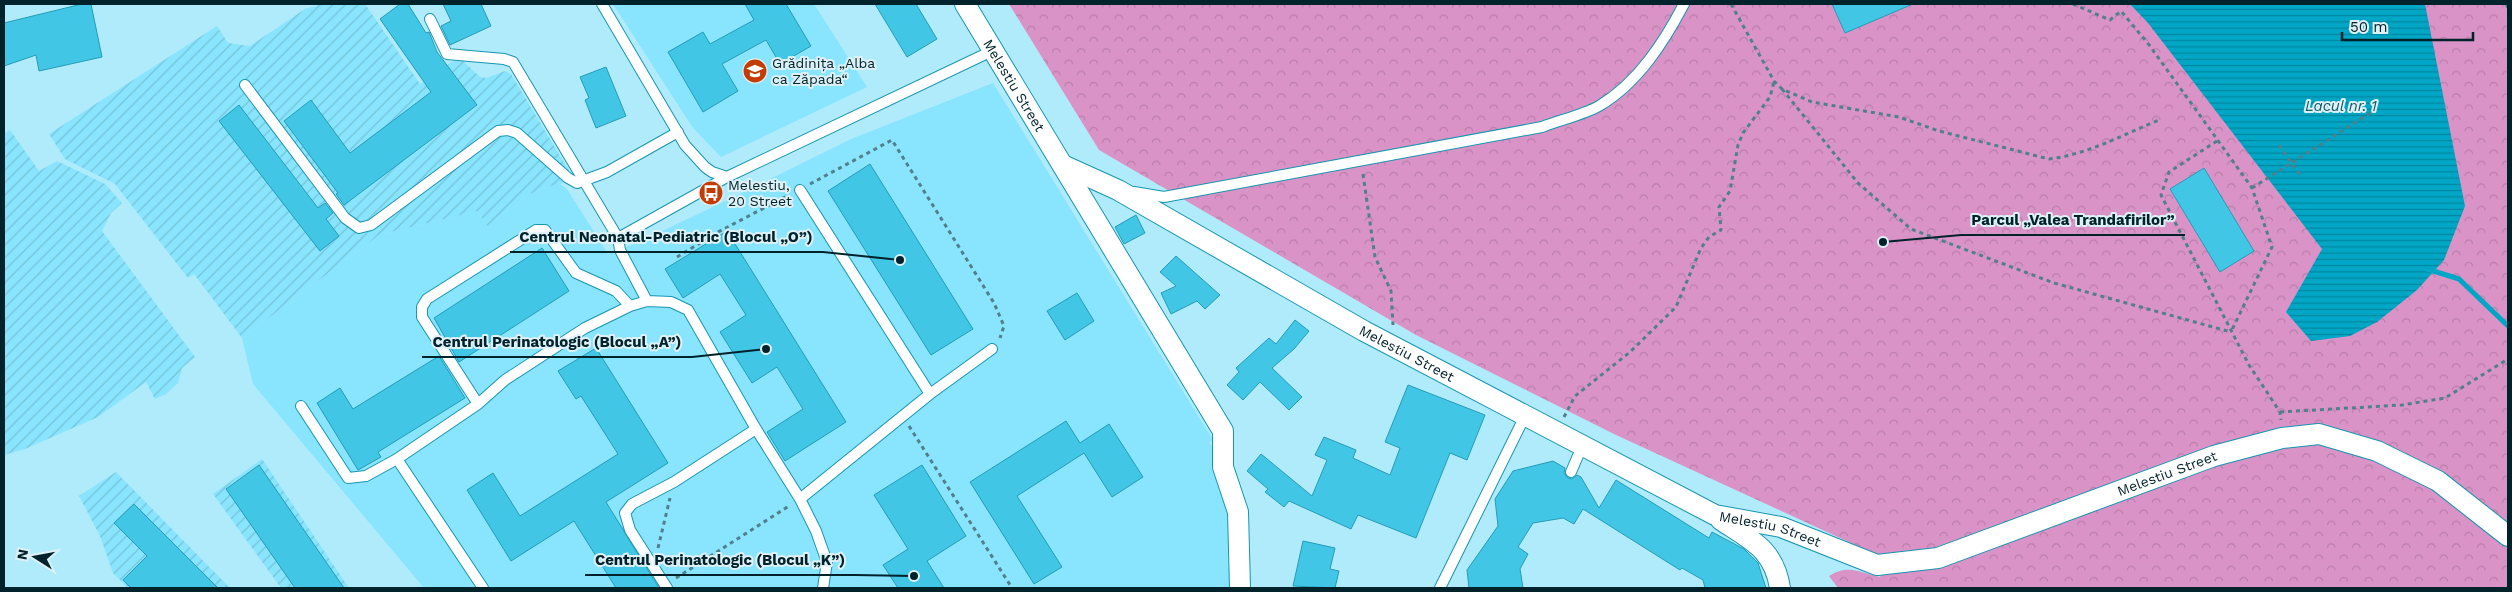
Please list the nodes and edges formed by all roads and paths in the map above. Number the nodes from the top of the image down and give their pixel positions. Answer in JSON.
{"nodes":[{"id":1,"x":602,"y":4,"type":"edge"},
{"id":2,"x":1684,"y":4,"type":"edge"},
{"id":3,"x":1731,"y":4,"type":"edge"},
{"id":4,"x":2073,"y":4,"type":"edge"},
{"id":5,"x":2506,"y":4,"type":"edge"},
{"id":6,"x":970,"y":5,"type":"edge"},
{"id":7,"x":2508,"y":8,"type":"edge"},
{"id":8,"x":430,"y":19,"type":"dead end"},
{"id":9,"x":994,"y":50,"type":"junction"},
{"id":10,"x":1774,"y":82,"type":"junction"},
{"id":11,"x":245,"y":85,"type":"dead end"},
{"id":12,"x":1782,"y":90,"type":"junction"},
{"id":13,"x":2372,"y":112,"type":"dead end"},
{"id":14,"x":2158,"y":120,"type":"dead end"},
{"id":15,"x":678,"y":132,"type":"junction"},
{"id":16,"x":2217,"y":142,"type":"junction"},
{"id":17,"x":2279,"y":145,"type":"dead end"},
{"id":18,"x":1362,"y":160,"type":"junction"},
{"id":19,"x":2291,"y":162,"type":"junction"},
{"id":20,"x":1065,"y":166,"type":"junction"},
{"id":21,"x":2301,"y":176,"type":"dead end"},
{"id":22,"x":727,"y":177,"type":"junction"},
{"id":23,"x":585,"y":182,"type":"junction"},
{"id":24,"x":2252,"y":188,"type":"junction"},
{"id":25,"x":800,"y":190,"type":"junction"},
{"id":26,"x":1118,"y":190,"type":"junction"},
{"id":27,"x":618,"y":238,"type":"junction"},
{"id":28,"x":677,"y":257,"type":"dead end"},
{"id":29,"x":647,"y":301,"type":"junction"},
{"id":30,"x":630,"y":306,"type":"junction"},
{"id":31,"x":2231,"y":332,"type":"junction"},
{"id":32,"x":1392,"y":346,"type":"junction"},
{"id":33,"x":992,"y":349,"type":"joint"},
{"id":34,"x":2508,"y":359,"type":"edge"},
{"id":35,"x":930,"y":394,"type":"junction"},
{"id":36,"x":478,"y":404,"type":"junction"},
{"id":37,"x":301,"y":406,"type":"dead end"},
{"id":38,"x":902,"y":416,"type":"junction"},
{"id":39,"x":1524,"y":416,"type":"junction"},
{"id":40,"x":756,"y":429,"type":"junction"},
{"id":41,"x":1558,"y":432,"type":"junction"},
{"id":42,"x":1583,"y":444,"type":"junction"},
{"id":43,"x":397,"y":459,"type":"junction"},
{"id":44,"x":1571,"y":472,"type":"dead end"},
{"id":45,"x":674,"y":482,"type":"junction"},
{"id":46,"x":800,"y":499,"type":"junction"},
{"id":47,"x":1714,"y":515,"type":"junction"},
{"id":48,"x":2508,"y":536,"type":"edge"},
{"id":49,"x":653,"y":566,"type":"junction"},
{"id":50,"x":666,"y":587,"type":"edge"},
{"id":51,"x":483,"y":588,"type":"edge"},
{"id":52,"x":823,"y":588,"type":"edge"},
{"id":53,"x":1012,"y":588,"type":"edge"},
{"id":54,"x":1240,"y":588,"type":"edge"},
{"id":55,"x":1440,"y":588,"type":"edge"},
{"id":56,"x":1780,"y":588,"type":"edge"}],
"edges":[{"from":1,"to":15,"type":"lane"},
{"from":2,"to":18,"type":"lane"},
{"from":3,"to":10,"type":"path"},
{"from":4,"to":16,"type":"path"},
{"from":5,"to":7,"type":"path"},
{"from":6,"to":9,"type":"street","name":"Melestiu Street"},
{"from":8,"to":23,"type":"lane"},
{"from":9,"to":20,"type":"street","name":"Melestiu Street"},
{"from":9,"to":22,"type":"lane"},
{"from":10,"to":12,"type":"path"},
{"from":10,"to":41,"type":"path"},
{"from":11,"to":23,"type":"lane"},
{"from":12,"to":14,"type":"path"},
{"from":12,"to":31,"type":"path"},
{"from":13,"to":19,"type":"path"},
{"from":15,"to":22,"type":"lane"},
{"from":15,"to":23,"type":"lane"},
{"from":16,"to":24,"type":"path"},
{"from":16,"to":31,"type":"path"},
{"from":17,"to":19,"type":"path"},
{"from":18,"to":26,"type":"lane"},
{"from":18,"to":32,"type":"path"},
{"from":19,"to":21,"type":"path"},
{"from":19,"to":24,"type":"path"},
{"from":20,"to":26,"type":"street","name":"Melestiu Street"},
{"from":20,"to":54,"type":"street","name":"Melestiu Street"},
{"from":22,"to":27,"type":"lane"},
{"from":23,"to":27,"type":"lane"},
{"from":24,"to":31,"type":"path"},
{"from":25,"to":28,"type":"path"},
{"from":25,"to":33,"type":"path"},
{"from":25,"to":35,"type":"lane"},
{"from":26,"to":32,"type":"street","name":"Melestiu Street"},
{"from":27,"to":29,"type":"lane"},
{"from":29,"to":30,"type":"lane"},
{"from":29,"to":40,"type":"lane"},
{"from":30,"to":36,"type":"lane"},
{"from":30,"to":36,"type":"lane"},
{"from":31,"to":34,"type":"path"},
{"from":32,"to":39,"type":"street","name":"Melestiu Street"},
{"from":33,"to":35,"type":"lane"},
{"from":35,"to":38,"type":"lane"},
{"from":36,"to":43,"type":"lane"},
{"from":37,"to":43,"type":"lane"},
{"from":38,"to":46,"type":"lane"},
{"from":38,"to":53,"type":"path"},
{"from":39,"to":41,"type":"street","name":"Melestiu Street"},
{"from":39,"to":55,"type":"lane"},
{"from":40,"to":45,"type":"lane"},
{"from":40,"to":46,"type":"lane"},
{"from":41,"to":42,"type":"street","name":"Melestiu Street"},
{"from":42,"to":44,"type":"lane"},
{"from":42,"to":47,"type":"street","name":"Melestiu Street"},
{"from":43,"to":51,"type":"lane"},
{"from":45,"to":49,"type":"path"},
{"from":45,"to":49,"type":"lane"},
{"from":46,"to":50,"type":"path"},
{"from":46,"to":52,"type":"lane"},
{"from":47,"to":48,"type":"street","name":"Melestiu Street"},
{"from":47,"to":56,"type":"street"},
{"from":49,"to":50,"type":"lane"}]}
